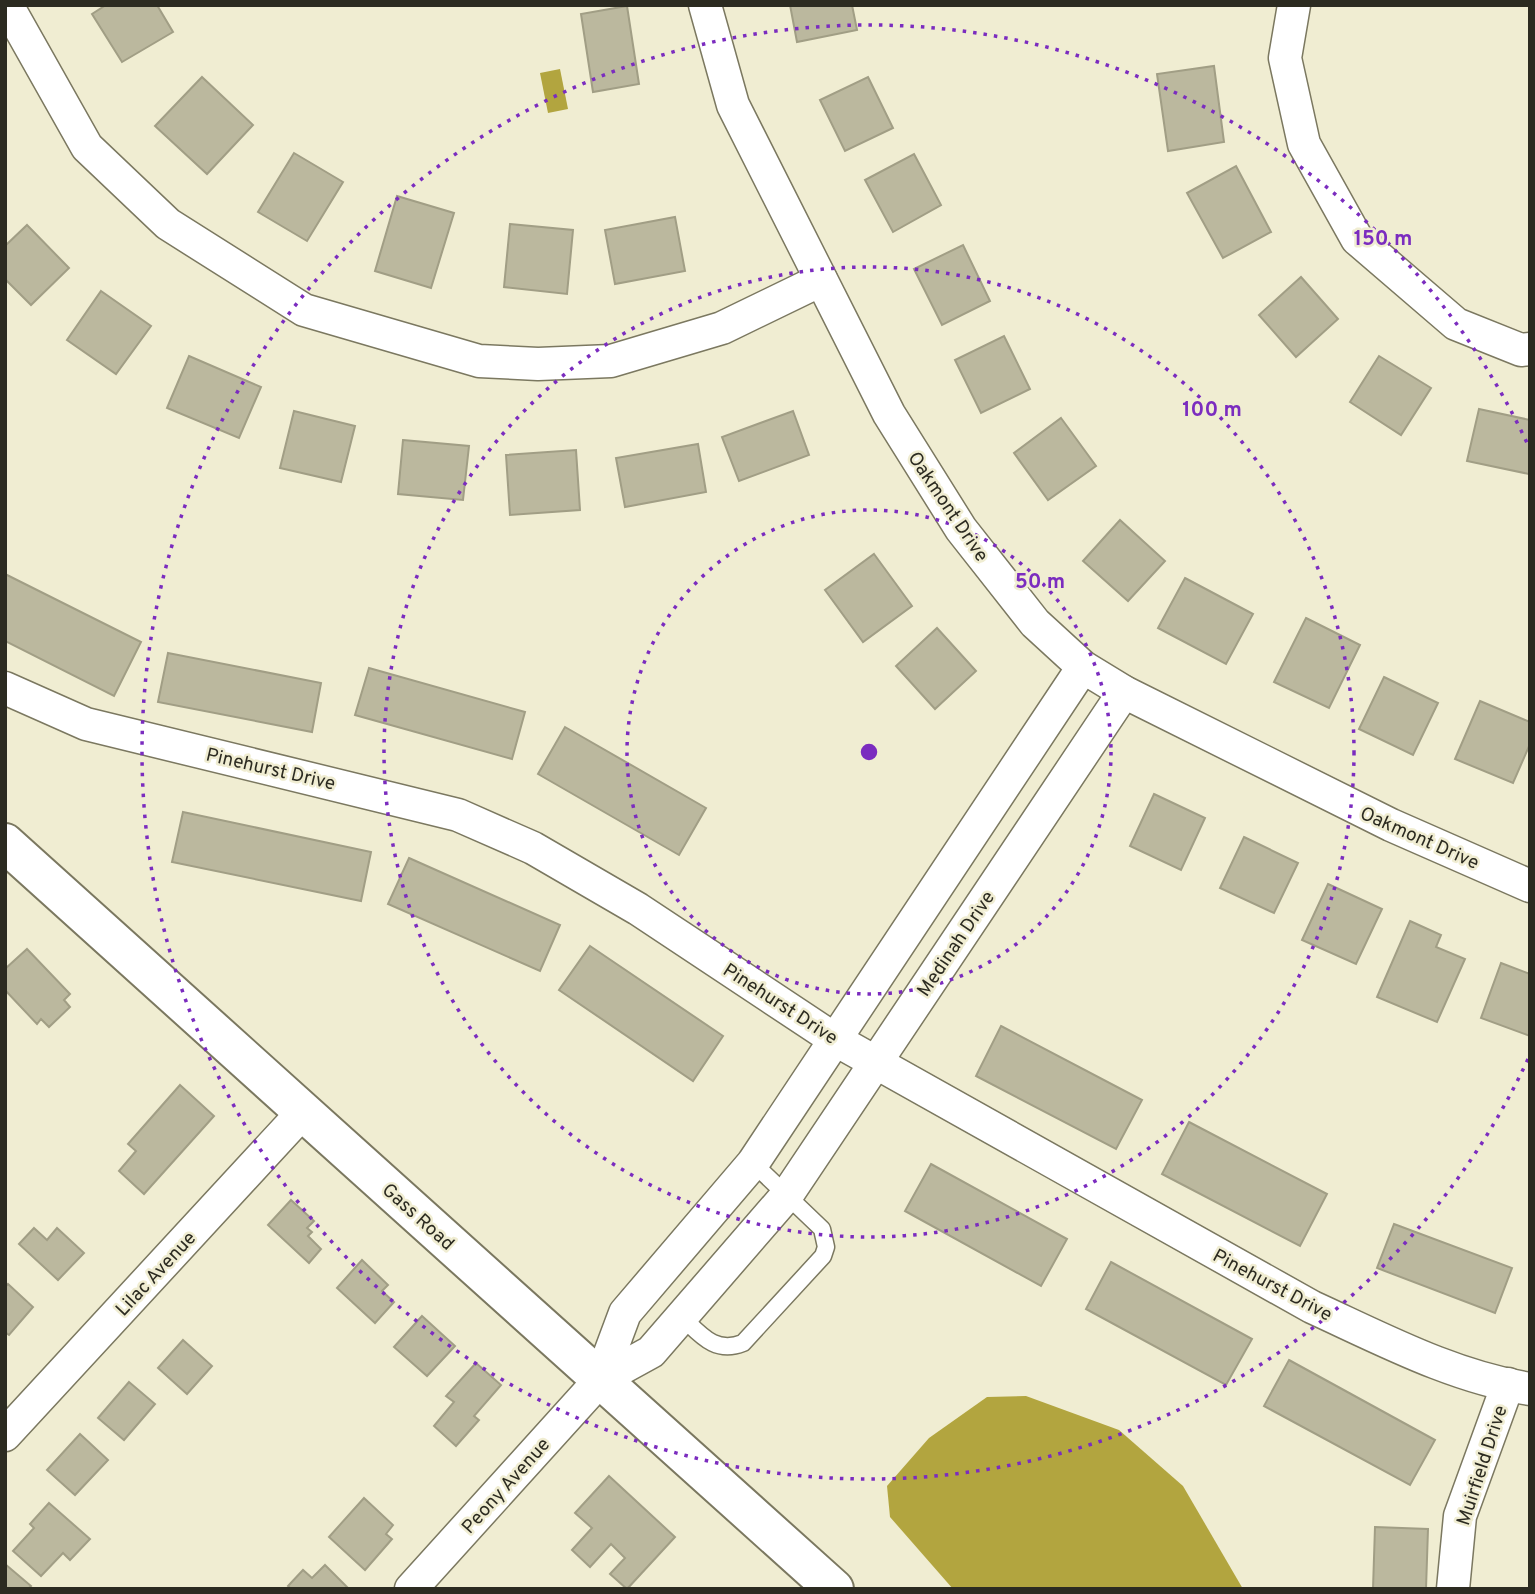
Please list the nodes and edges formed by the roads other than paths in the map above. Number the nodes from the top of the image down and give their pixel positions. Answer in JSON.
{"nodes":[{"id":1,"x":7,"y":5,"type":"edge"},
{"id":2,"x":705,"y":5,"type":"edge"},
{"id":3,"x":1294,"y":5,"type":"edge"},
{"id":4,"x":821,"y":280,"type":"junction"},
{"id":5,"x":1530,"y":349,"type":"edge"},
{"id":6,"x":1083,"y":667,"type":"junction"},
{"id":7,"x":5,"y":688,"type":"edge"},
{"id":8,"x":1124,"y":692,"type":"junction"},
{"id":9,"x":5,"y":843,"type":"edge"},
{"id":10,"x":1530,"y":886,"type":"edge"},
{"id":11,"x":834,"y":1039,"type":"junction"},
{"id":12,"x":876,"y":1062,"type":"junction"},
{"id":13,"x":304,"y":1111,"type":"junction"},
{"id":14,"x":753,"y":1163,"type":"junction"},
{"id":15,"x":787,"y":1195,"type":"junction"},
{"id":16,"x":682,"y":1317,"type":"junction"},
{"id":17,"x":600,"y":1380,"type":"junction"},
{"id":18,"x":1519,"y":1387,"type":"edge"},
{"id":19,"x":5,"y":1435,"type":"edge"},
{"id":20,"x":411,"y":1589,"type":"edge"},
{"id":21,"x":834,"y":1589,"type":"edge"},
{"id":22,"x":1453,"y":1589,"type":"edge"}],
"edges":[{"from":1,"to":4,"type":"street"},
{"from":2,"to":4,"type":"street","name":"Oakmont Drive"},
{"from":3,"to":5,"type":"street"},
{"from":4,"to":6,"type":"street","name":"Oakmont Drive"},
{"from":6,"to":8,"type":"street","name":"Oakmont Drive"},
{"from":6,"to":11,"type":"street"},
{"from":7,"to":11,"type":"street","name":"Pinehurst Drive"},
{"from":8,"to":10,"type":"street","name":"Oakmont Drive"},
{"from":8,"to":12,"type":"street","name":"Medinah Drive"},
{"from":9,"to":13,"type":"street","name":"Gass Road"},
{"from":11,"to":12,"type":"street","name":"Pinehurst Drive"},
{"from":11,"to":14,"type":"street"},
{"from":12,"to":15,"type":"street","name":"Medinah Drive"},
{"from":12,"to":18,"type":"street","name":"Pinehurst Drive"},
{"from":13,"to":17,"type":"street","name":"Gass Road"},
{"from":13,"to":19,"type":"street","name":"Lilac Avenue"},
{"from":14,"to":15,"type":"lane"},
{"from":14,"to":17,"type":"street"},
{"from":15,"to":16,"type":"street","name":"Medinah Drive"},
{"from":15,"to":16,"type":"lane"},
{"from":16,"to":17,"type":"street","name":"Medinah Drive"},
{"from":17,"to":20,"type":"street","name":"Peony Avenue"},
{"from":17,"to":21,"type":"street","name":"Gass Road"},
{"from":18,"to":22,"type":"street","name":"Muirfield Drive"}]}
